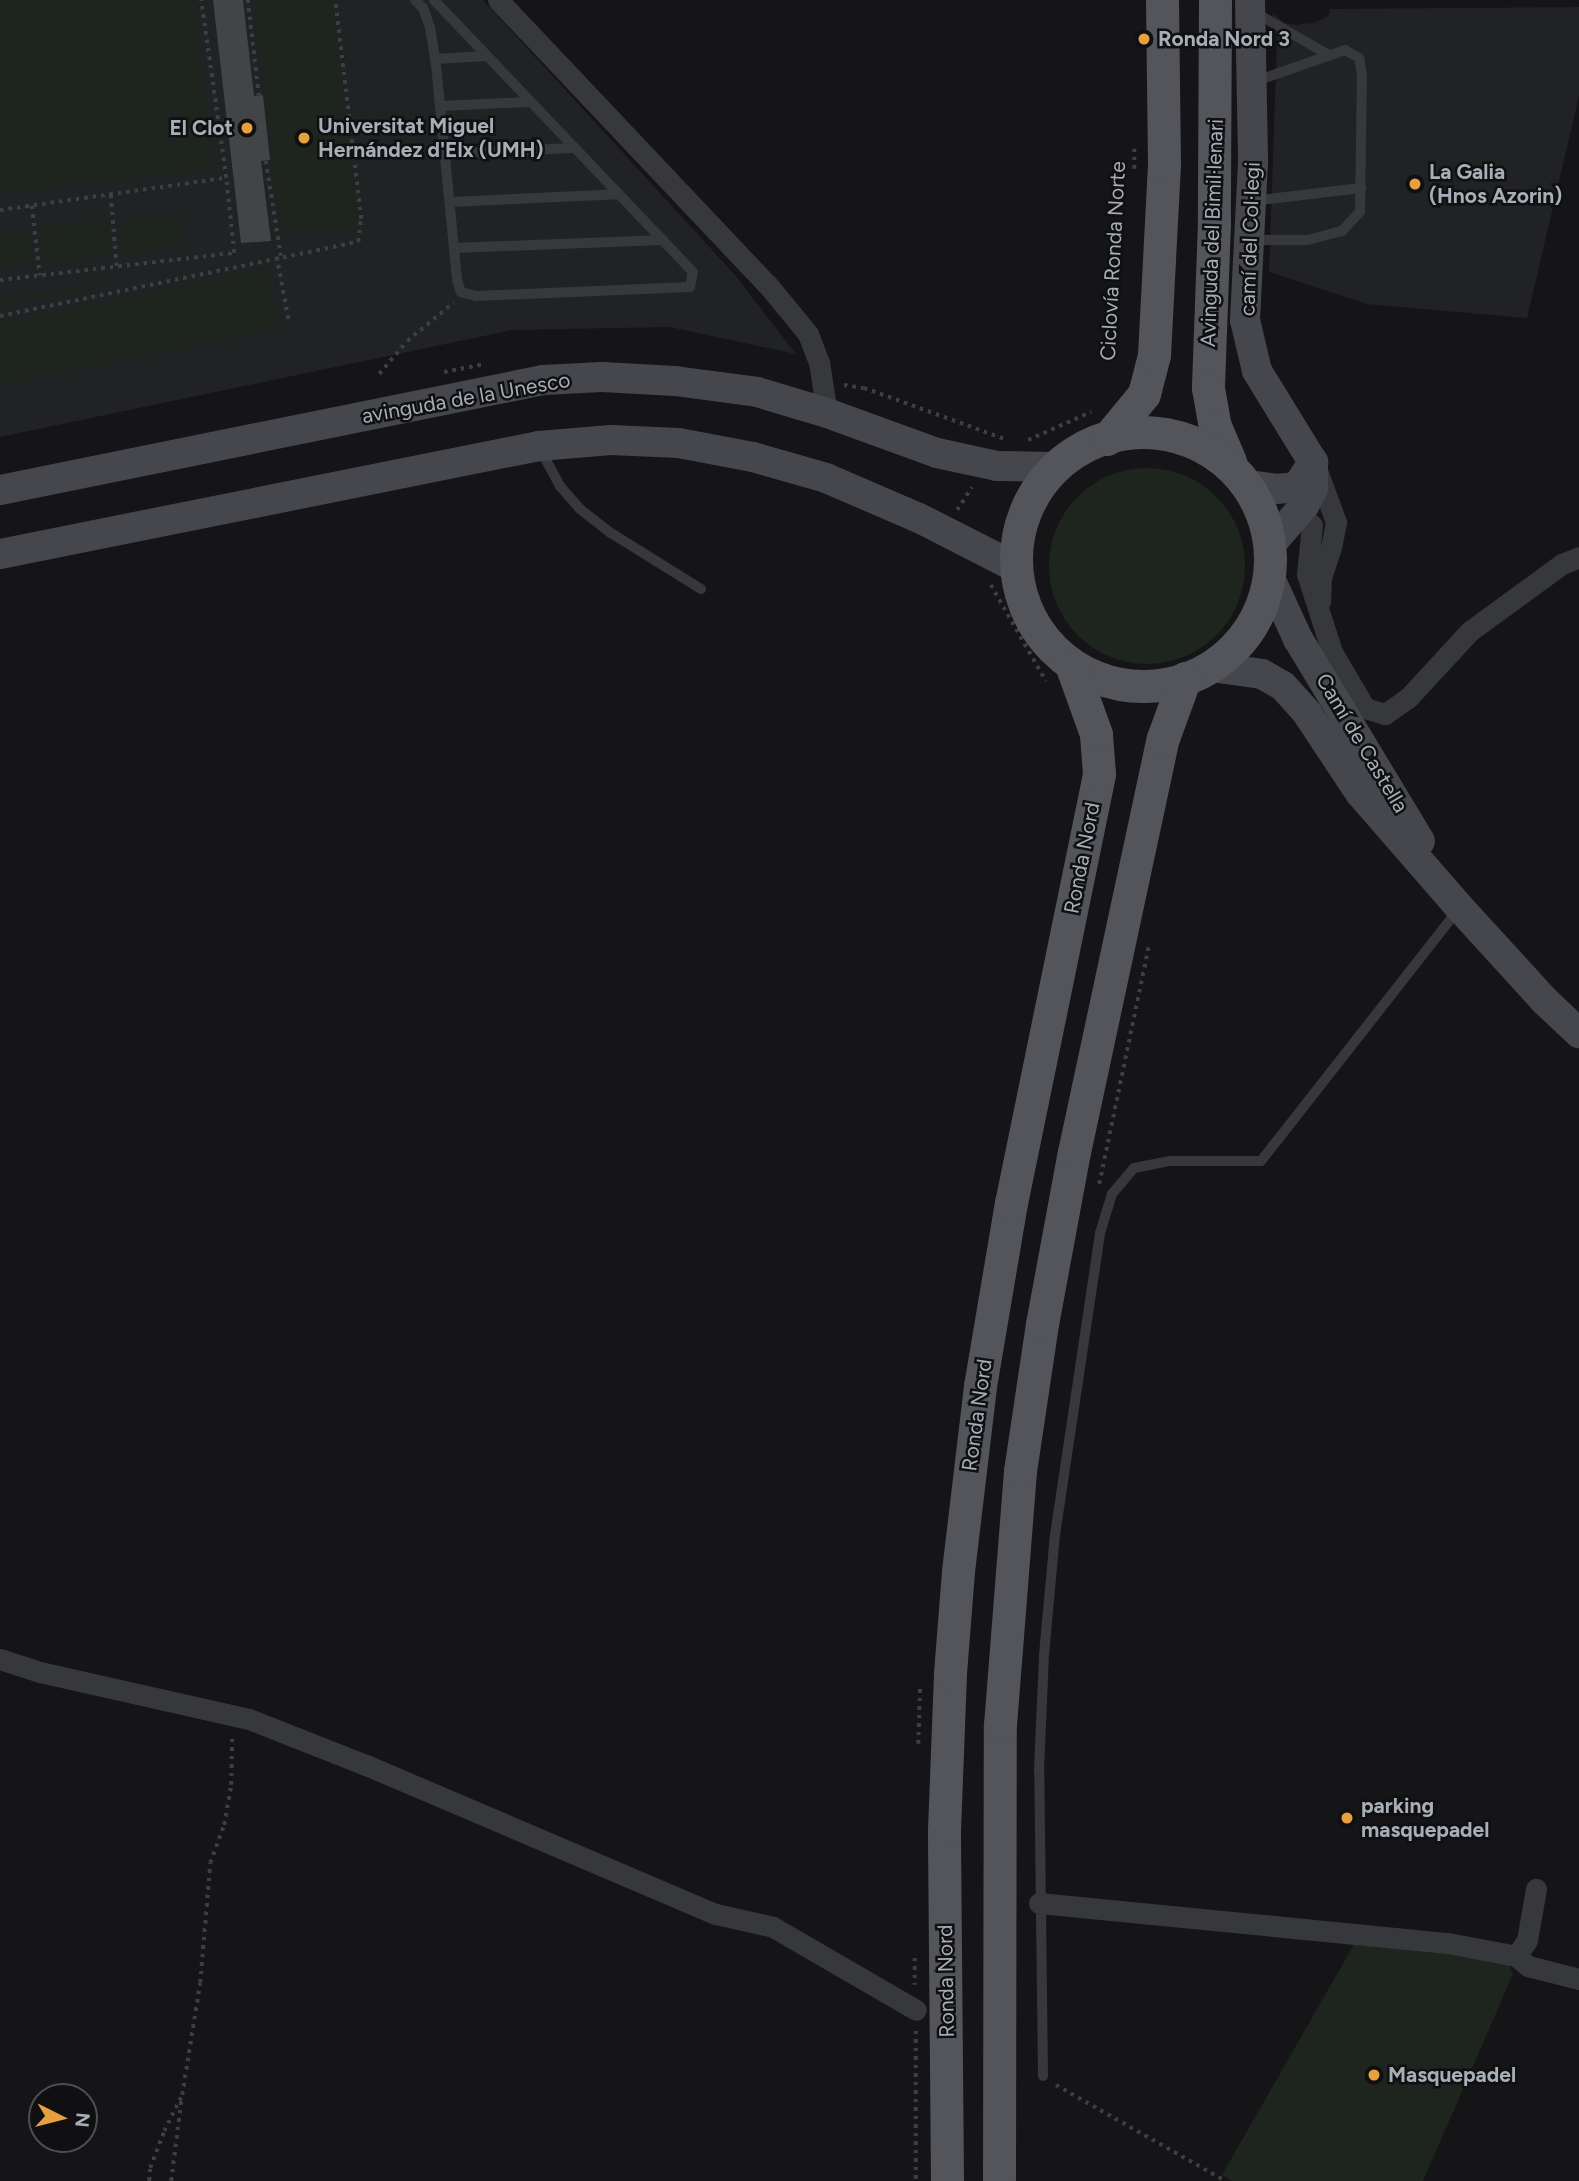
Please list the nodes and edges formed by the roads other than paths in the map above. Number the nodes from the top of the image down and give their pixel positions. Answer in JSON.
{"nodes":[{"id":1,"x":415,"y":0,"type":"edge"},
{"id":2,"x":434,"y":0,"type":"edge"},
{"id":3,"x":498,"y":0,"type":"edge"},
{"id":4,"x":1162,"y":0,"type":"edge"},
{"id":5,"x":1215,"y":0,"type":"edge"},
{"id":6,"x":1251,"y":5,"type":"edge"},
{"id":7,"x":1327,"y":54,"type":"junction"},
{"id":8,"x":486,"y":56,"type":"junction"},
{"id":9,"x":435,"y":59,"type":"junction"},
{"id":10,"x":1252,"y":82,"type":"junction"},
{"id":11,"x":528,"y":102,"type":"junction"},
{"id":12,"x":441,"y":106,"type":"junction"},
{"id":13,"x":573,"y":148,"type":"junction"},
{"id":14,"x":445,"y":154,"type":"junction"},
{"id":15,"x":1361,"y":188,"type":"junction"},
{"id":16,"x":618,"y":194,"type":"junction"},
{"id":17,"x":1251,"y":201,"type":"junction"},
{"id":18,"x":451,"y":202,"type":"junction"},
{"id":19,"x":663,"y":240,"type":"junction"},
{"id":20,"x":1249,"y":240,"type":"junction"},
{"id":21,"x":454,"y":248,"type":"junction"},
{"id":22,"x":827,"y":413,"type":"junction"},
{"id":23,"x":1102,"y":423,"type":"junction"},
{"id":24,"x":539,"y":446,"type":"junction"},
{"id":25,"x":1313,"y":462,"type":"junction"},
{"id":26,"x":1052,"y":467,"type":"junction"},
{"id":27,"x":1238,"y":473,"type":"junction"},
{"id":28,"x":0,"y":490,"type":"edge"},
{"id":29,"x":1291,"y":520,"type":"junction"},
{"id":30,"x":0,"y":554,"type":"edge"},
{"id":31,"x":1579,"y":556,"type":"edge"},
{"id":32,"x":1269,"y":561,"type":"junction"},
{"id":33,"x":1015,"y":567,"type":"junction"},
{"id":34,"x":701,"y":589,"type":"dead end"},
{"id":35,"x":1320,"y":610,"type":"junction"},
{"id":36,"x":1071,"y":664,"type":"junction"},
{"id":37,"x":1198,"y":672,"type":"junction"},
{"id":38,"x":1460,"y":908,"type":"junction"},
{"id":39,"x":1579,"y":1033,"type":"edge"},
{"id":40,"x":0,"y":1659,"type":"edge"},
{"id":41,"x":1536,"y":1889,"type":"dead end"},
{"id":42,"x":1039,"y":1903,"type":"junction"},
{"id":43,"x":1516,"y":1956,"type":"junction"},
{"id":44,"x":1579,"y":1979,"type":"edge"},
{"id":45,"x":916,"y":2010,"type":"dead end"},
{"id":46,"x":1043,"y":2076,"type":"road end"},
{"id":47,"x":947,"y":2181,"type":"edge"},
{"id":48,"x":999,"y":2181,"type":"edge"}],
"edges":[{"from":1,"to":9,"type":"lane"},
{"from":2,"to":8,"type":"lane"},
{"from":3,"to":22,"type":"street"},
{"from":4,"to":23,"type":"main road"},
{"from":5,"to":27,"type":"main road","name":"Avinguda del Bimil·lenari"},
{"from":6,"to":7,"type":"lane"},
{"from":6,"to":10,"type":"main road","name":"camí del Col·legi"},
{"from":7,"to":10,"type":"lane"},
{"from":7,"to":15,"type":"lane"},
{"from":8,"to":9,"type":"lane"},
{"from":8,"to":11,"type":"lane"},
{"from":9,"to":12,"type":"lane"},
{"from":10,"to":17,"type":"main road","name":"camí del Col·legi"},
{"from":11,"to":12,"type":"lane"},
{"from":11,"to":13,"type":"lane"},
{"from":12,"to":14,"type":"lane"},
{"from":13,"to":14,"type":"lane"},
{"from":13,"to":16,"type":"lane"},
{"from":14,"to":18,"type":"lane"},
{"from":15,"to":17,"type":"lane"},
{"from":15,"to":20,"type":"lane"},
{"from":16,"to":18,"type":"lane"},
{"from":16,"to":19,"type":"lane"},
{"from":17,"to":20,"type":"main road","name":"camí del Col·legi"},
{"from":18,"to":21,"type":"lane"},
{"from":19,"to":21,"type":"lane"},
{"from":19,"to":21,"type":"lane"},
{"from":20,"to":25,"type":"main road","name":"camí del Col·legi"},
{"from":22,"to":26,"type":"main road","name":"avinguda de la Unesco"},
{"from":22,"to":28,"type":"main road","name":"avinguda de la Unesco"},
{"from":23,"to":26,"type":"main road"},
{"from":23,"to":27,"type":"main road"},
{"from":24,"to":30,"type":"main road"},
{"from":24,"to":33,"type":"main road"},
{"from":24,"to":34,"type":"lane"},
{"from":25,"to":27,"type":"main road"},
{"from":25,"to":29,"type":"main road"},
{"from":25,"to":35,"type":"street"},
{"from":26,"to":33,"type":"main road"},
{"from":27,"to":32,"type":"main road","name":"Avinguda del Bimil·lenari"},
{"from":29,"to":32,"type":"main road"},
{"from":29,"to":35,"type":"street"},
{"from":31,"to":35,"type":"street"},
{"from":32,"to":37,"type":"main road"},
{"from":32,"to":38,"type":"main road","name":"Camí de Castella"},
{"from":33,"to":36,"type":"main road"},
{"from":36,"to":37,"type":"main road"},
{"from":36,"to":47,"type":"main road","name":"Ronda Nord"},
{"from":37,"to":38,"type":"main road","name":"Camí de Castella"},
{"from":37,"to":48,"type":"main road"},
{"from":38,"to":39,"type":"main road","name":"Camí de Castella"},
{"from":38,"to":42,"type":"lane"},
{"from":40,"to":45,"type":"street"},
{"from":41,"to":43,"type":"street"},
{"from":42,"to":43,"type":"street"},
{"from":42,"to":46,"type":"lane"},
{"from":43,"to":44,"type":"street"}]}
